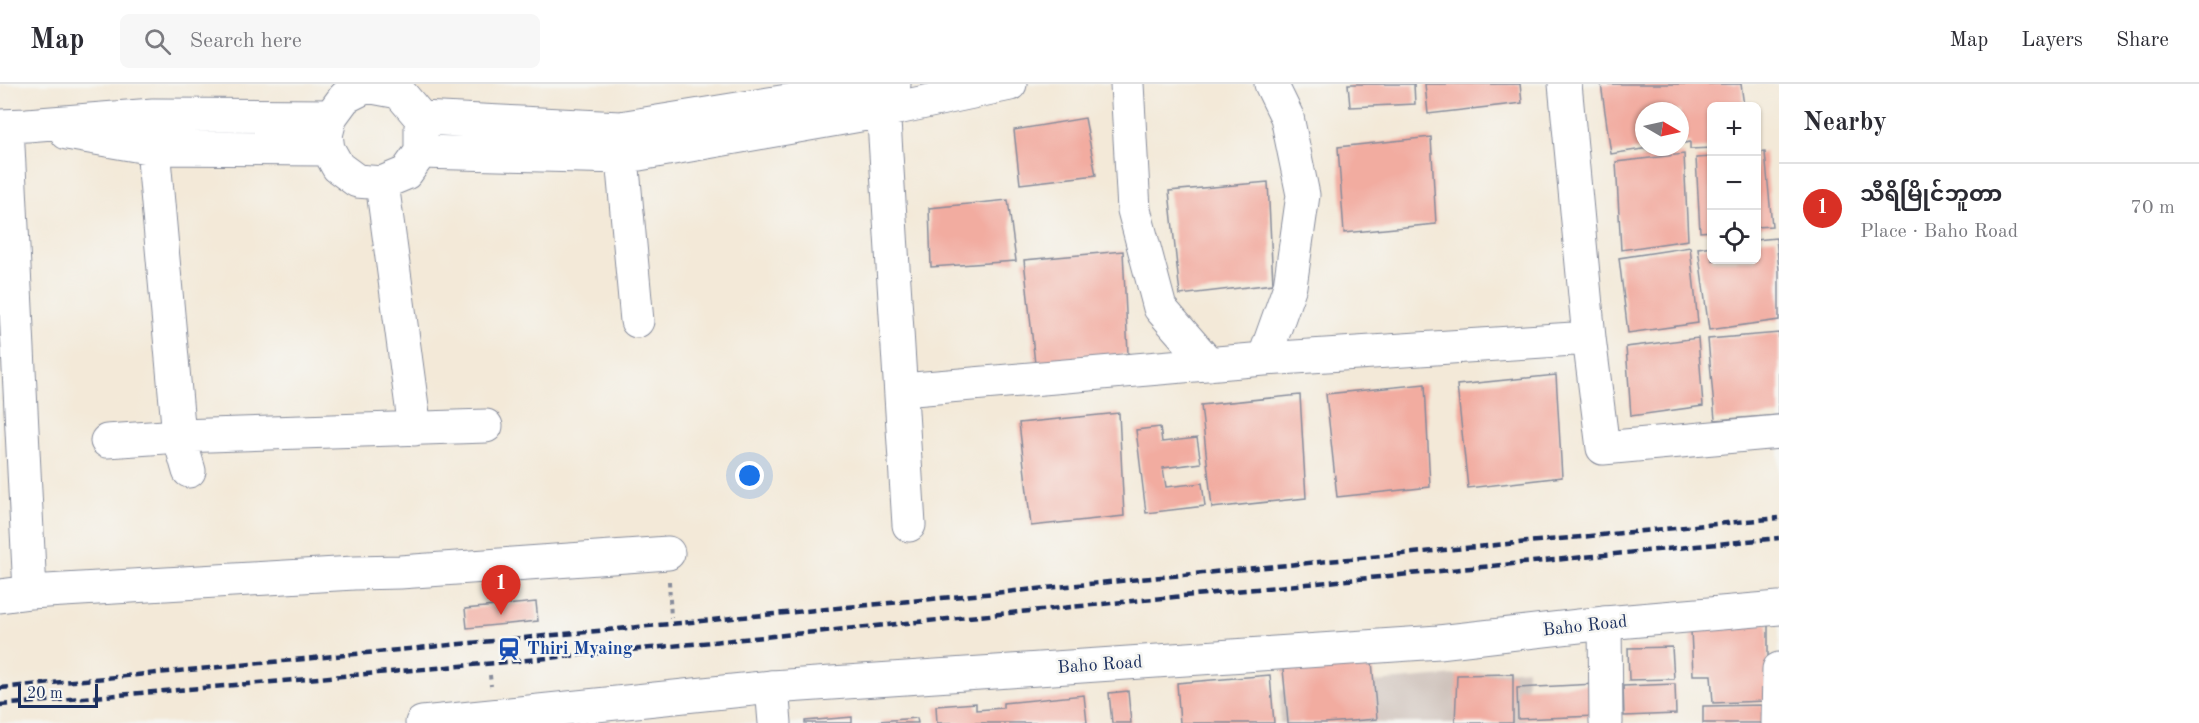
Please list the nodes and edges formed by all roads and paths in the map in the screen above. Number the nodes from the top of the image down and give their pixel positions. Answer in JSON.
{"nodes":[{"id":1,"x":1010,"y":84,"type":"edge"},
{"id":2,"x":1128,"y":84,"type":"edge"},
{"id":3,"x":1271,"y":84,"type":"edge"},
{"id":4,"x":1565,"y":84,"type":"edge"},
{"id":5,"x":887,"y":94,"type":"edge"},
{"id":6,"x":153,"y":115,"type":"junction"},
{"id":7,"x":331,"y":116,"type":"junction"},
{"id":8,"x":421,"y":118,"type":"junction"},
{"id":9,"x":9,"y":134,"type":"edge"},
{"id":10,"x":621,"y":143,"type":"junction"},
{"id":11,"x":153,"y":148,"type":"junction"},
{"id":12,"x":328,"y":149,"type":"junction"},
{"id":13,"x":421,"y":152,"type":"junction"},
{"id":14,"x":382,"y":183,"type":"junction"},
{"id":15,"x":638,"y":321,"type":"dead end"},
{"id":16,"x":1589,"y":338,"type":"junction"},
{"id":17,"x":1264,"y":359,"type":"junction"},
{"id":18,"x":1209,"y":364,"type":"junction"},
{"id":19,"x":9,"y":372,"type":"edge"},
{"id":20,"x":902,"y":390,"type":"junction"},
{"id":21,"x":486,"y":426,"type":"dead end"},
{"id":22,"x":415,"y":429,"type":"junction"},
{"id":23,"x":1779,"y":432,"type":"edge"},
{"id":24,"x":179,"y":436,"type":"junction"},
{"id":25,"x":107,"y":441,"type":"dead end"},
{"id":26,"x":189,"y":471,"type":"dead end"},
{"id":27,"x":909,"y":525,"type":"dead end"},
{"id":28,"x":668,"y":554,"type":"joint"},
{"id":29,"x":15,"y":594,"type":"edge"},
{"id":30,"x":1779,"y":608,"type":"edge"},
{"id":31,"x":671,"y":618,"type":"dead end"},
{"id":32,"x":1605,"y":623,"type":"junction"},
{"id":33,"x":1779,"y":669,"type":"edge"},
{"id":34,"x":772,"y":687,"type":"junction"},
{"id":35,"x":494,"y":720,"type":"edge"},
{"id":36,"x":422,"y":723,"type":"edge"},
{"id":37,"x":774,"y":723,"type":"edge"},
{"id":38,"x":1606,"y":723,"type":"edge"},
{"id":39,"x":1778,"y":723,"type":"edge"}],
"edges":[{"from":1,"to":5,"type":"street"},
{"from":2,"to":18,"type":"street"},
{"from":3,"to":17,"type":"street"},
{"from":4,"to":16,"type":"street"},
{"from":5,"to":10,"type":"street"},
{"from":5,"to":20,"type":"street"},
{"from":6,"to":7,"type":"street"},
{"from":6,"to":9,"type":"street"},
{"from":6,"to":11,"type":"street"},
{"from":7,"to":8,"type":"street"},
{"from":7,"to":12,"type":"street"},
{"from":8,"to":10,"type":"street"},
{"from":8,"to":13,"type":"street"},
{"from":9,"to":11,"type":"street"},
{"from":9,"to":19,"type":"street"},
{"from":10,"to":13,"type":"street"},
{"from":10,"to":15,"type":"street"},
{"from":11,"to":12,"type":"street"},
{"from":11,"to":24,"type":"street"},
{"from":12,"to":14,"type":"street"},
{"from":13,"to":14,"type":"street"},
{"from":14,"to":22,"type":"street"},
{"from":16,"to":17,"type":"street"},
{"from":16,"to":23,"type":"street"},
{"from":17,"to":18,"type":"street"},
{"from":18,"to":20,"type":"street"},
{"from":19,"to":29,"type":"street"},
{"from":20,"to":27,"type":"street"},
{"from":21,"to":22,"type":"street"},
{"from":22,"to":24,"type":"street"},
{"from":24,"to":25,"type":"street"},
{"from":24,"to":26,"type":"street"},
{"from":28,"to":29,"type":"street"},
{"from":28,"to":31,"type":"path"},
{"from":30,"to":32,"type":"street","name":"Baho Road"},
{"from":32,"to":34,"type":"street","name":"Baho Road"},
{"from":32,"to":38,"type":"street"},
{"from":33,"to":39,"type":"street"},
{"from":34,"to":35,"type":"street","name":"Baho Road"},
{"from":34,"to":37,"type":"street"},
{"from":35,"to":36,"type":"street","name":"Baho Road"}]}
